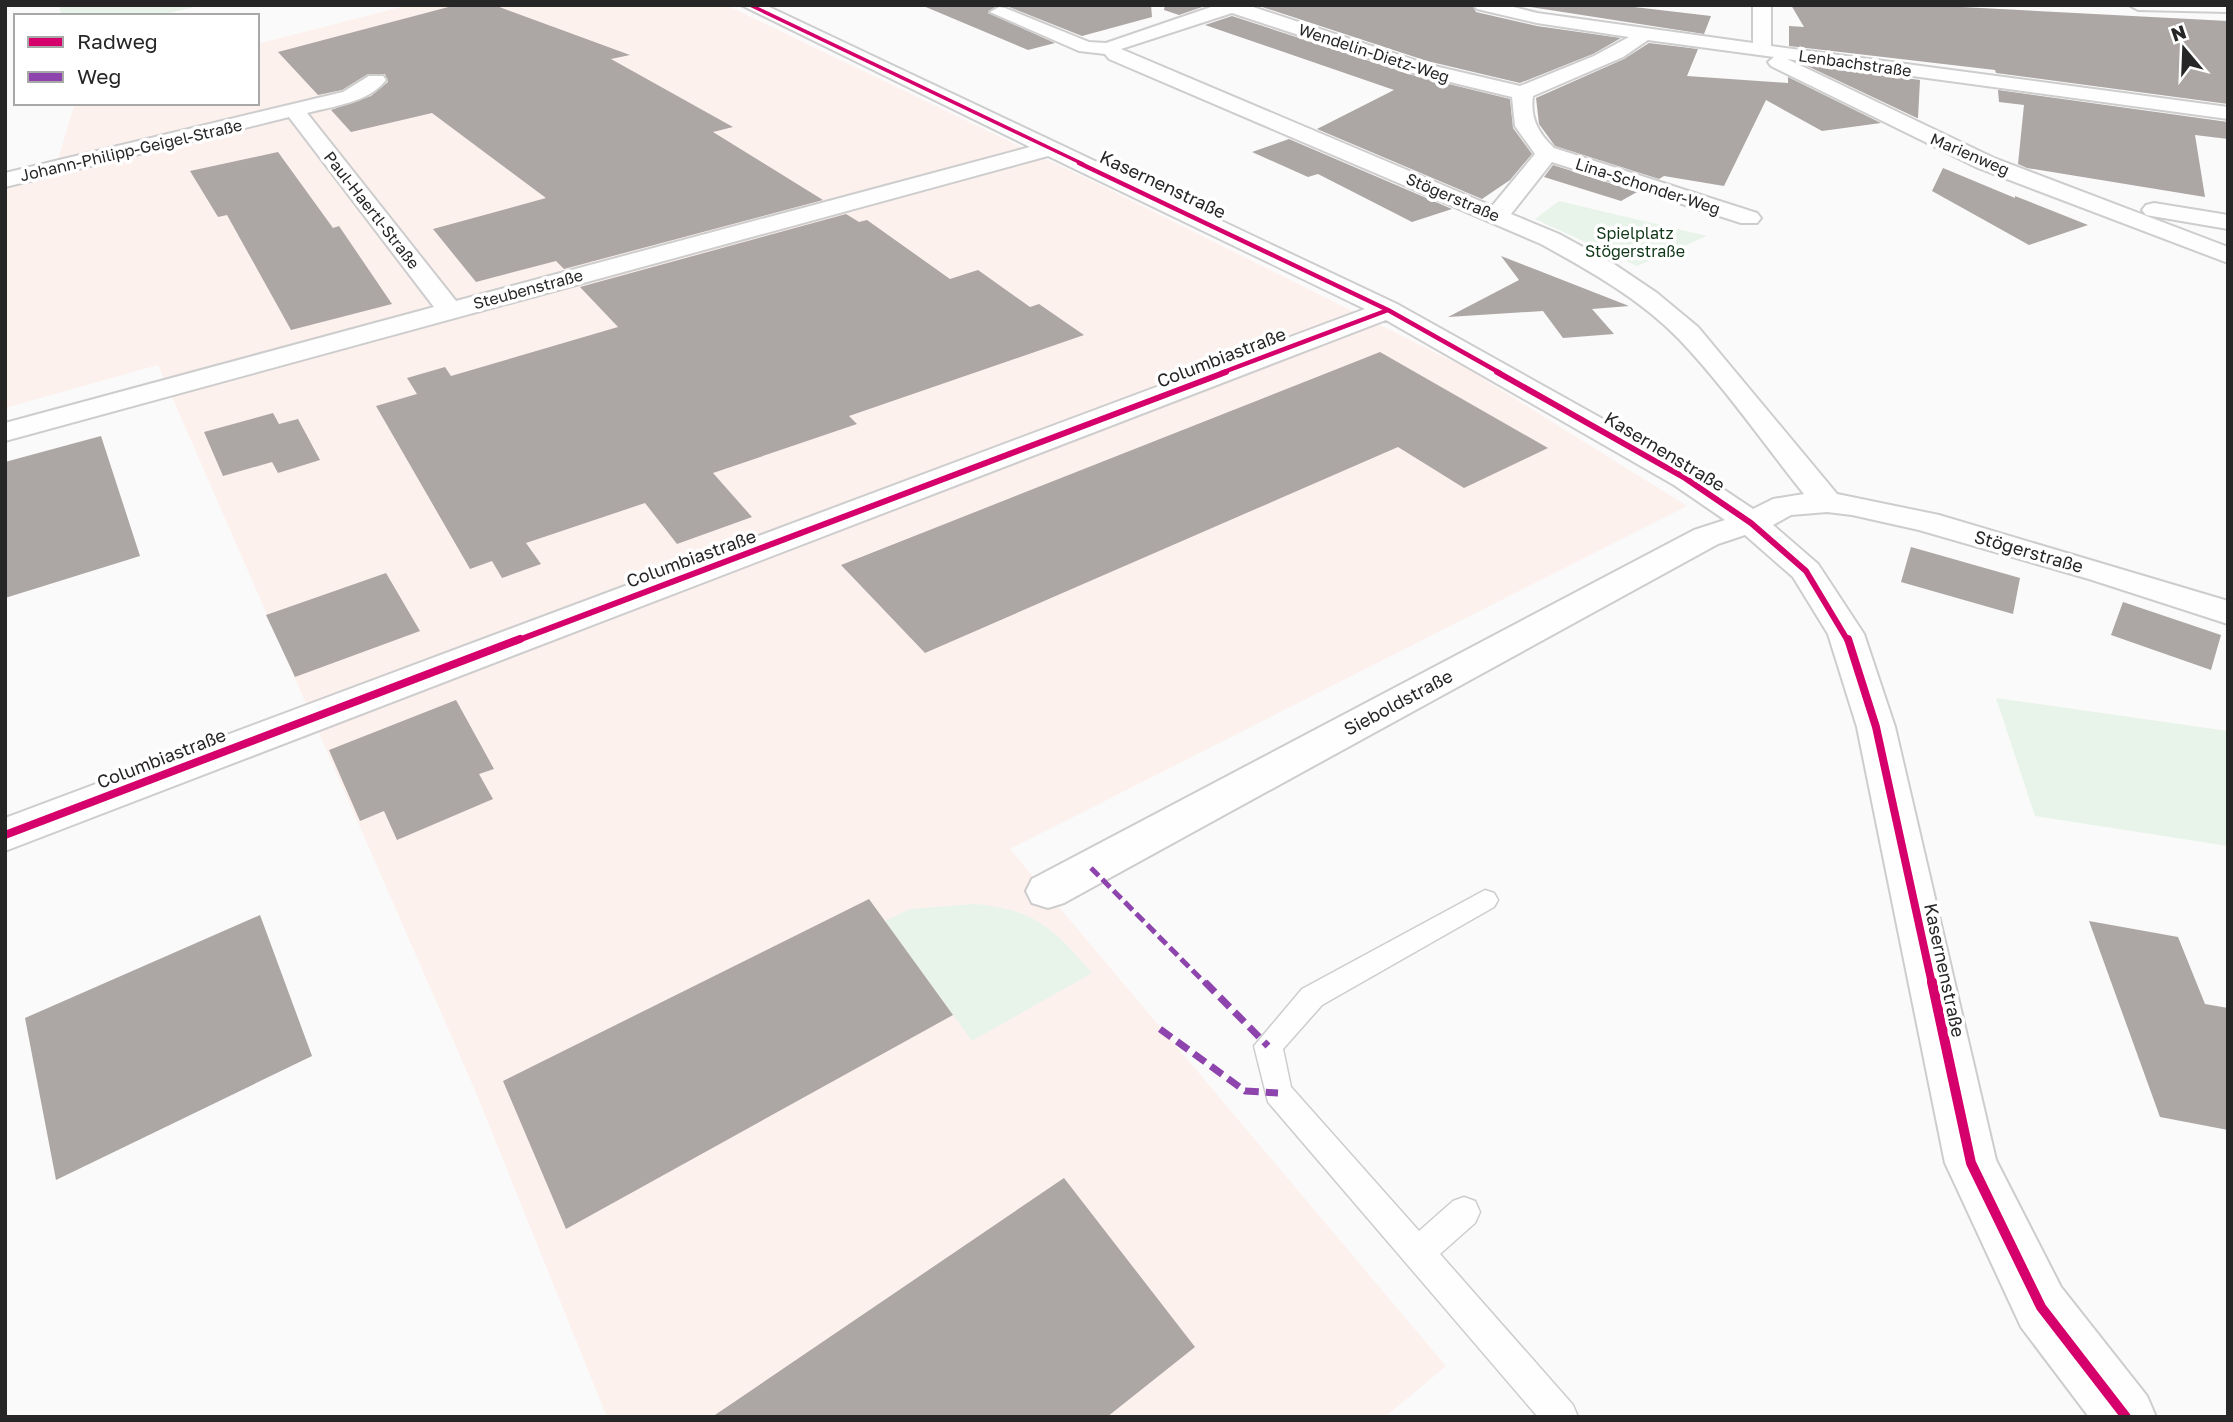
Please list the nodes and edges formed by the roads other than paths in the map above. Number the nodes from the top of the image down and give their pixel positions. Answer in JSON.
{"nodes":[{"id":1,"x":750,"y":5,"type":"edge"},
{"id":2,"x":1483,"y":5,"type":"edge"},
{"id":3,"x":1762,"y":5,"type":"edge"},
{"id":4,"x":2138,"y":5,"type":"edge"},
{"id":5,"x":1232,"y":6,"type":"edge"},
{"id":6,"x":2171,"y":6,"type":"edge"},
{"id":7,"x":2228,"y":7,"type":"edge"},
{"id":8,"x":999,"y":12,"type":"dead end"},
{"id":9,"x":1644,"y":34,"type":"junction"},
{"id":10,"x":1111,"y":49,"type":"junction"},
{"id":11,"x":1762,"y":50,"type":"junction"},
{"id":12,"x":376,"y":80,"type":"dead end"},
{"id":13,"x":1523,"y":93,"type":"junction"},
{"id":14,"x":294,"y":110,"type":"junction"},
{"id":15,"x":2228,"y":113,"type":"edge"},
{"id":16,"x":1051,"y":148,"type":"junction"},
{"id":17,"x":1546,"y":153,"type":"junction"},
{"id":18,"x":5,"y":180,"type":"edge"},
{"id":19,"x":2082,"y":199,"type":"junction"},
{"id":20,"x":1497,"y":215,"type":"junction"},
{"id":21,"x":1749,"y":218,"type":"dead end"},
{"id":22,"x":2228,"y":222,"type":"edge"},
{"id":23,"x":2228,"y":256,"type":"edge"},
{"id":24,"x":450,"y":310,"type":"junction"},
{"id":25,"x":1388,"y":310,"type":"junction"},
{"id":26,"x":5,"y":432,"type":"edge"},
{"id":27,"x":1827,"y":502,"type":"junction"},
{"id":28,"x":1751,"y":523,"type":"junction"},
{"id":29,"x":2228,"y":614,"type":"edge"},
{"id":30,"x":5,"y":835,"type":"edge"},
{"id":31,"x":1048,"y":891,"type":"dead end"},
{"id":32,"x":1485,"y":900,"type":"dead end"},
{"id":33,"x":1464,"y":1212,"type":"dead end"},
{"id":34,"x":1417,"y":1253,"type":"junction"},
{"id":35,"x":1561,"y":1417,"type":"edge"},
{"id":36,"x":2126,"y":1417,"type":"edge"}],
"edges":[{"from":1,"to":16,"type":"street","name":"Kasernenstraße"},
{"from":2,"to":9,"type":"street","name":"Lenbachstraße"},
{"from":3,"to":11,"type":"street"},
{"from":4,"to":6,"type":"street"},
{"from":5,"to":10,"type":"street"},
{"from":5,"to":13,"type":"street","name":"Wendelin-Dietz-Weg"},
{"from":6,"to":7,"type":"street"},
{"from":8,"to":10,"type":"street","name":"Stögerstraße"},
{"from":9,"to":11,"type":"street","name":"Lenbachstraße"},
{"from":9,"to":13,"type":"street"},
{"from":10,"to":20,"type":"street","name":"Stögerstraße"},
{"from":11,"to":15,"type":"street","name":"Lenbachstraße"},
{"from":11,"to":19,"type":"street","name":"Marienweg"},
{"from":12,"to":14,"type":"street","name":"Johann-Philipp-Geigel-Straße"},
{"from":13,"to":17,"type":"street"},
{"from":14,"to":18,"type":"street","name":"Johann-Philipp-Geigel-Straße"},
{"from":14,"to":24,"type":"street","name":"Paul-Haertl-Straße"},
{"from":16,"to":24,"type":"street","name":"Steubenstraße"},
{"from":16,"to":25,"type":"street","name":"Kasernenstraße"},
{"from":17,"to":20,"type":"street"},
{"from":17,"to":21,"type":"street","name":"Lina-Schonder-Weg"},
{"from":19,"to":22,"type":"street"},
{"from":19,"to":23,"type":"street","name":"Marienweg"},
{"from":20,"to":27,"type":"street","name":"Stögerstraße"},
{"from":24,"to":26,"type":"street","name":"Steubenstraße"},
{"from":25,"to":28,"type":"street","name":"Kasernenstraße"},
{"from":25,"to":30,"type":"street","name":"Columbiastraße"},
{"from":27,"to":28,"type":"street","name":"Stögerstraße"},
{"from":27,"to":29,"type":"street","name":"Stögerstraße"},
{"from":28,"to":31,"type":"street","name":"Sieboldstraße"},
{"from":28,"to":36,"type":"street","name":"Kasernenstraße"},
{"from":32,"to":34,"type":"lane"},
{"from":33,"to":34,"type":"lane"},
{"from":34,"to":35,"type":"lane"}]}
